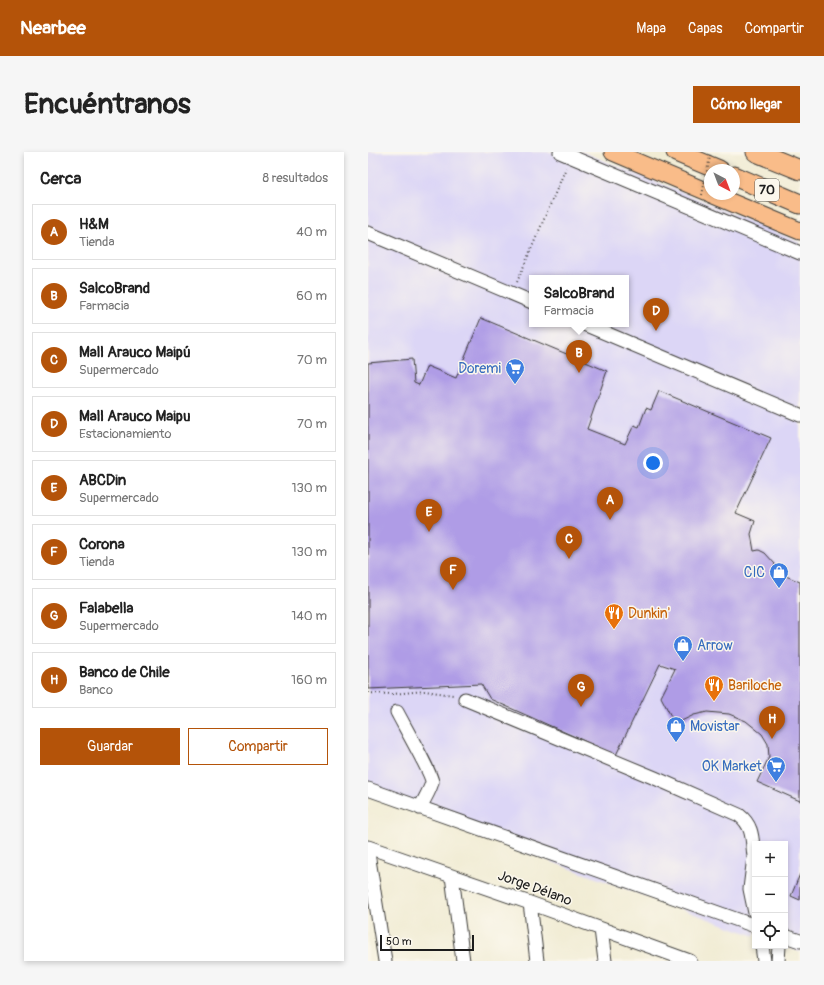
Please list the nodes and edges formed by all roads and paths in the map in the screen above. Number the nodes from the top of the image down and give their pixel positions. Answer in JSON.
{"nodes":[{"id":1,"x":613,"y":152,"type":"edge"},
{"id":2,"x":676,"y":152,"type":"edge"},
{"id":3,"x":710,"y":152,"type":"edge"},
{"id":4,"x":756,"y":152,"type":"edge"},
{"id":5,"x":565,"y":154,"type":"edge"},
{"id":6,"x":705,"y":164,"type":"edge"},
{"id":7,"x":709,"y":164,"type":"edge"},
{"id":8,"x":800,"y":170,"type":"edge"},
{"id":9,"x":740,"y":179,"type":"edge"},
{"id":10,"x":704,"y":192,"type":"edge"},
{"id":11,"x":723,"y":200,"type":"edge"},
{"id":12,"x":800,"y":204,"type":"edge"},
{"id":13,"x":800,"y":231,"type":"edge"},
{"id":14,"x":368,"y":233,"type":"edge"},
{"id":15,"x":800,"y":253,"type":"edge"},
{"id":16,"x":512,"y":294,"type":"junction"},
{"id":17,"x":529,"y":301,"type":"edge"},
{"id":18,"x":591,"y":327,"type":"edge"},
{"id":19,"x":800,"y":415,"type":"edge"},
{"id":20,"x":368,"y":694,"type":"edge"},
{"id":21,"x":465,"y":699,"type":"joint"},
{"id":22,"x":397,"y":712,"type":"dead end"},
{"id":23,"x":368,"y":789,"type":"edge"},
{"id":24,"x":420,"y":808,"type":"junction"},
{"id":25,"x":753,"y":841,"type":"edge"},
{"id":26,"x":368,"y":847,"type":"edge"},
{"id":27,"x":368,"y":853,"type":"edge"},
{"id":28,"x":752,"y":874,"type":"edge"},
{"id":29,"x":452,"y":876,"type":"junction"},
{"id":30,"x":752,"y":899,"type":"edge"},
{"id":31,"x":530,"y":903,"type":"junction"},
{"id":32,"x":752,"y":925,"type":"edge"},
{"id":33,"x":601,"y":929,"type":"junction"},
{"id":34,"x":788,"y":937,"type":"edge"},
{"id":35,"x":800,"y":941,"type":"edge"},
{"id":36,"x":762,"y":949,"type":"edge"},
{"id":37,"x":779,"y":949,"type":"edge"},
{"id":38,"x":685,"y":960,"type":"edge"},
{"id":39,"x":385,"y":961,"type":"edge"},
{"id":40,"x":463,"y":961,"type":"edge"},
{"id":41,"x":537,"y":961,"type":"edge"},
{"id":42,"x":605,"y":961,"type":"edge"},
{"id":43,"x":764,"y":961,"type":"edge"},
{"id":44,"x":778,"y":961,"type":"edge"}],
"edges":[{"from":1,"to":10,"type":"main road"},
{"from":2,"to":6,"type":"highway"},
{"from":3,"to":7,"type":"path","bridge":true},
{"from":4,"to":8,"type":"highway","number":"70"},
{"from":5,"to":15,"type":"street"},
{"from":5,"to":16,"type":"path"},
{"from":9,"to":12,"type":"highway","number":"70"},
{"from":11,"to":13,"type":"main road"},
{"from":14,"to":16,"type":"street"},
{"from":16,"to":17,"type":"street"},
{"from":18,"to":19,"type":"street"},
{"from":20,"to":21,"type":"path"},
{"from":21,"to":25,"type":"street"},
{"from":22,"to":24,"type":"street"},
{"from":23,"to":24,"type":"street"},
{"from":24,"to":32,"type":"street"},
{"from":26,"to":29,"type":"street","name":"Jorge Délano"},
{"from":27,"to":39,"type":"street"},
{"from":28,"to":30,"type":"street"},
{"from":29,"to":31,"type":"street","name":"Jorge Délano"},
{"from":29,"to":40,"type":"street"},
{"from":31,"to":33,"type":"street","name":"Jorge Délano"},
{"from":31,"to":41,"type":"street"},
{"from":33,"to":38,"type":"street","name":"Jorge Délano"},
{"from":33,"to":42,"type":"street"},
{"from":34,"to":35,"type":"street"},
{"from":36,"to":43,"type":"street"},
{"from":37,"to":44,"type":"street"}]}
